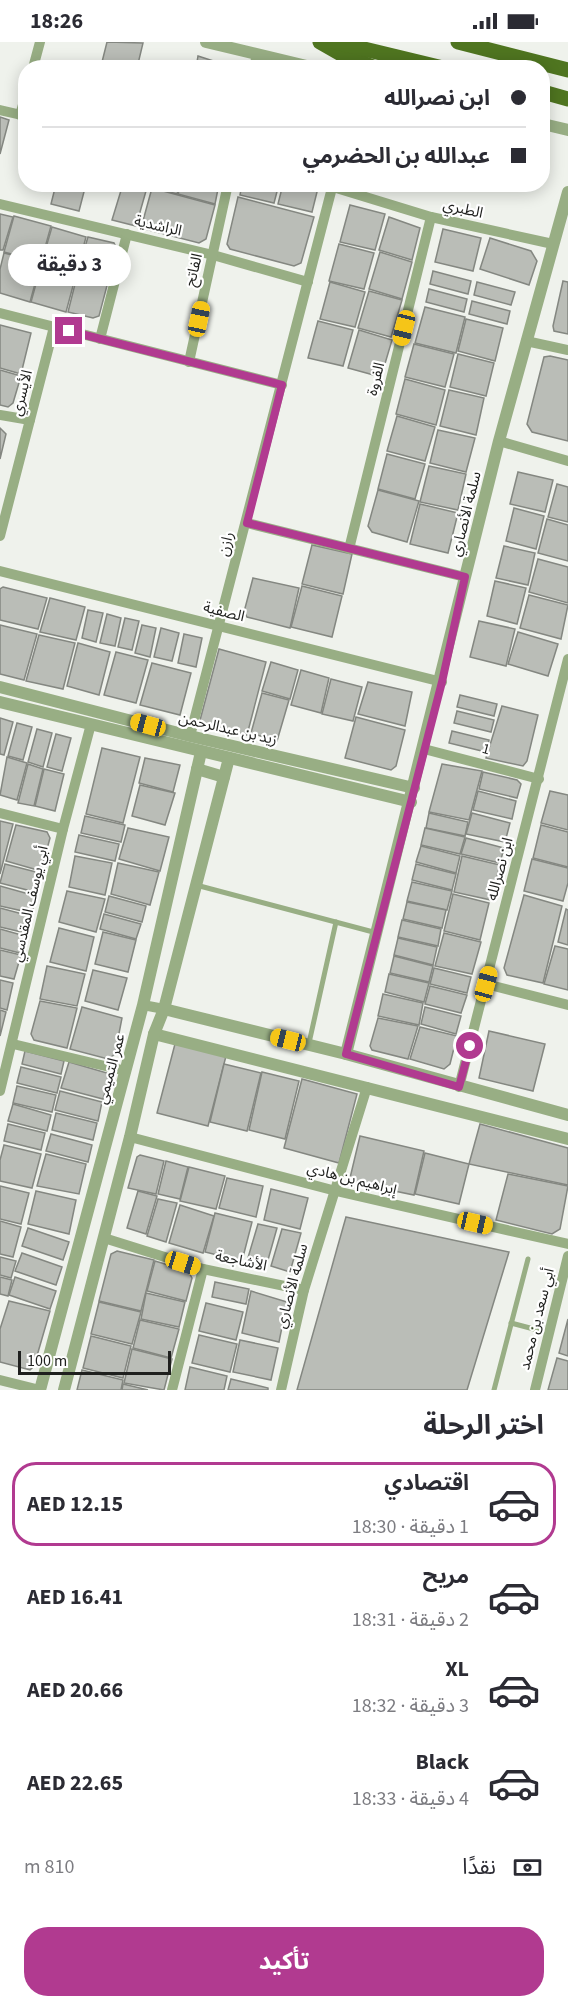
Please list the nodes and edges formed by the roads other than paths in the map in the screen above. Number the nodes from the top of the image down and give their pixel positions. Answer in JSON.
{"nodes":[{"id":1,"x":40,"y":42,"type":"edge"},
{"id":2,"x":206,"y":42,"type":"edge"},
{"id":3,"x":320,"y":42,"type":"edge"},
{"id":4,"x":335,"y":42,"type":"edge"},
{"id":5,"x":458,"y":42,"type":"edge"},
{"id":6,"x":256,"y":54,"type":"junction"},
{"id":7,"x":35,"y":60,"type":"edge"},
{"id":8,"x":255,"y":60,"type":"edge"},
{"id":9,"x":281,"y":60,"type":"edge"},
{"id":10,"x":358,"y":60,"type":"edge"},
{"id":11,"x":410,"y":60,"type":"edge"},
{"id":12,"x":529,"y":60,"type":"edge"},
{"id":13,"x":550,"y":65,"type":"edge"},
{"id":14,"x":568,"y":70,"type":"edge"},
{"id":15,"x":550,"y":94,"type":"edge"},
{"id":16,"x":568,"y":99,"type":"edge"},
{"id":17,"x":0,"y":111,"type":"edge"},
{"id":18,"x":18,"y":115,"type":"edge"},
{"id":19,"x":550,"y":126,"type":"edge"},
{"id":20,"x":568,"y":130,"type":"edge"},
{"id":21,"x":226,"y":192,"type":"edge"},
{"id":22,"x":331,"y":192,"type":"edge"},
{"id":23,"x":352,"y":192,"type":"edge"},
{"id":24,"x":568,"y":192,"type":"edge"},
{"id":25,"x":0,"y":204,"type":"edge"},
{"id":26,"x":431,"y":217,"type":"junction"},
{"id":27,"x":127,"y":234,"type":"junction"},
{"id":28,"x":553,"y":244,"type":"junction"},
{"id":29,"x":213,"y":255,"type":"junction"},
{"id":30,"x":308,"y":282,"type":"junction"},
{"id":31,"x":0,"y":313,"type":"edge"},
{"id":32,"x":54,"y":327,"type":"junction"},
{"id":33,"x":100,"y":339,"type":"junction"},
{"id":34,"x":525,"y":341,"type":"junction"},
{"id":35,"x":568,"y":350,"type":"edge"},
{"id":36,"x":189,"y":362,"type":"junction"},
{"id":37,"x":282,"y":385,"type":"junction"},
{"id":38,"x":0,"y":414,"type":"edge"},
{"id":39,"x":30,"y":420,"type":"junction"},
{"id":40,"x":500,"y":441,"type":"junction"},
{"id":41,"x":568,"y":460,"type":"edge"},
{"id":42,"x":247,"y":523,"type":"junction"},
{"id":43,"x":0,"y":536,"type":"edge"},
{"id":44,"x":350,"y":549,"type":"junction"},
{"id":45,"x":0,"y":571,"type":"edge"},
{"id":46,"x":465,"y":577,"type":"junction"},
{"id":47,"x":220,"y":626,"type":"junction"},
{"id":48,"x":568,"y":659,"type":"edge"},
{"id":49,"x":442,"y":682,"type":"junction"},
{"id":50,"x":0,"y":687,"type":"edge"},
{"id":51,"x":563,"y":697,"type":"edge"},
{"id":52,"x":0,"y":702,"type":"edge"},
{"id":53,"x":91,"y":724,"type":"junction"},
{"id":54,"x":190,"y":736,"type":"junction"},
{"id":55,"x":424,"y":748,"type":"junction"},
{"id":56,"x":201,"y":752,"type":"junction"},
{"id":57,"x":229,"y":758,"type":"junction"},
{"id":58,"x":197,"y":769,"type":"junction"},
{"id":59,"x":224,"y":777,"type":"junction"},
{"id":60,"x":539,"y":779,"type":"junction"},
{"id":61,"x":414,"y":788,"type":"junction"},
{"id":62,"x":411,"y":802,"type":"junction"},
{"id":63,"x":0,"y":813,"type":"edge"},
{"id":64,"x":63,"y":829,"type":"junction"},
{"id":65,"x":196,"y":885,"type":"junction"},
{"id":66,"x":336,"y":922,"type":"junction"},
{"id":67,"x":377,"y":933,"type":"junction"},
{"id":68,"x":486,"y":984,"type":"junction"},
{"id":69,"x":143,"y":1005,"type":"junction"},
{"id":70,"x":568,"y":1005,"type":"edge"},
{"id":71,"x":164,"y":1009,"type":"junction"},
{"id":72,"x":154,"y":1034,"type":"junction"},
{"id":73,"x":13,"y":1044,"type":"junction"},
{"id":74,"x":309,"y":1045,"type":"junction"},
{"id":75,"x":346,"y":1054,"type":"junction"},
{"id":76,"x":126,"y":1071,"type":"junction"},
{"id":77,"x":367,"y":1087,"type":"junction"},
{"id":78,"x":459,"y":1087,"type":"junction"},
{"id":79,"x":0,"y":1091,"type":"edge"},
{"id":80,"x":568,"y":1115,"type":"edge"},
{"id":81,"x":130,"y":1137,"type":"junction"},
{"id":82,"x":568,"y":1139,"type":"edge"},
{"id":83,"x":336,"y":1191,"type":"junction"},
{"id":84,"x":104,"y":1238,"type":"junction"},
{"id":85,"x":568,"y":1244,"type":"edge"},
{"id":86,"x":568,"y":1256,"type":"edge"},
{"id":87,"x":528,"y":1259,"type":"dead end"},
{"id":88,"x":203,"y":1269,"type":"junction"},
{"id":89,"x":304,"y":1290,"type":"junction"},
{"id":90,"x":511,"y":1323,"type":"junction"},
{"id":91,"x":549,"y":1333,"type":"junction"},
{"id":92,"x":0,"y":1380,"type":"edge"},
{"id":93,"x":40,"y":1390,"type":"edge"},
{"id":94,"x":64,"y":1390,"type":"edge"},
{"id":95,"x":172,"y":1390,"type":"edge"},
{"id":96,"x":281,"y":1390,"type":"edge"},
{"id":97,"x":494,"y":1390,"type":"edge"},
{"id":98,"x":535,"y":1390,"type":"edge"}],
"edges":[{"from":1,"to":7,"type":"street"},
{"from":2,"to":6,"type":"street"},
{"from":3,"to":10,"type":"main road"},
{"from":4,"to":11,"type":"main road"},
{"from":5,"to":12,"type":"main road"},
{"from":6,"to":8,"type":"street"},
{"from":6,"to":9,"type":"street"},
{"from":13,"to":14,"type":"main road"},
{"from":15,"to":16,"type":"main road"},
{"from":17,"to":18,"type":"street"},
{"from":19,"to":20,"type":"street"},
{"from":21,"to":29,"type":"street","name":"الفاتح"},
{"from":22,"to":30,"type":"street","name":"رازن"},
{"from":23,"to":26,"type":"street","name":"الطبري"},
{"from":24,"to":28,"type":"street","name":"سلمة الأنصاري"},
{"from":25,"to":27,"type":"street","name":"الراشدية"},
{"from":26,"to":28,"type":"street","name":"الطبري"},
{"from":26,"to":44,"type":"street","name":"الفروة"},
{"from":27,"to":29,"type":"street","name":"الراشدية"},
{"from":27,"to":33,"type":"street"},
{"from":28,"to":34,"type":"street","name":"سلمة الأنصاري"},
{"from":29,"to":30,"type":"street","name":"الراشدية"},
{"from":29,"to":36,"type":"street","name":"الفاتح"},
{"from":30,"to":37,"type":"street","name":"رازن"},
{"from":31,"to":32,"type":"street"},
{"from":32,"to":33,"type":"street"},
{"from":32,"to":39,"type":"street","name":"الأيسري"},
{"from":33,"to":36,"type":"street"},
{"from":34,"to":35,"type":"street"},
{"from":34,"to":40,"type":"street","name":"سلمة الأنصاري"},
{"from":36,"to":37,"type":"street"},
{"from":37,"to":42,"type":"street","name":"رازن"},
{"from":38,"to":39,"type":"street"},
{"from":39,"to":43,"type":"street","name":"الأيسري"},
{"from":40,"to":41,"type":"street"},
{"from":40,"to":46,"type":"street","name":"سلمة الأنصاري"},
{"from":42,"to":44,"type":"street"},
{"from":42,"to":47,"type":"street","name":"رازن"},
{"from":44,"to":46,"type":"street"},
{"from":45,"to":47,"type":"street","name":"الصفية"},
{"from":46,"to":49,"type":"street","name":"سلمة الأنصاري"},
{"from":47,"to":49,"type":"street","name":"الصفية"},
{"from":47,"to":54,"type":"street","name":"رازن"},
{"from":48,"to":51,"type":"street","name":"ابن نصرالله"},
{"from":49,"to":55,"type":"street","name":"سلمة الأنصاري"},
{"from":50,"to":54,"type":"street","name":"زيد بن عبدالرحمن"},
{"from":51,"to":60,"type":"street","name":"ابن نصرالله"},
{"from":52,"to":53,"type":"street","name":"زيد بن عبدالرحمن"},
{"from":53,"to":56,"type":"street","name":"زيد بن عبدالرحمن"},
{"from":53,"to":64,"type":"street","name":"أبي يوسف المقدسي"},
{"from":54,"to":61,"type":"street","name":"زيد بن عبدالرحمن"},
{"from":55,"to":60,"type":"street","name":"1"},
{"from":55,"to":61,"type":"street","name":"سلمة الأنصاري"},
{"from":56,"to":57,"type":"street","name":"زيد بن عبدالرحمن"},
{"from":56,"to":58,"type":"street","name":"عمر التميمي"},
{"from":57,"to":59,"type":"street"},
{"from":57,"to":62,"type":"street","name":"زيد بن عبدالرحمن"},
{"from":58,"to":59,"type":"street"},
{"from":58,"to":69,"type":"street","name":"عمر التميمي"},
{"from":59,"to":65,"type":"street"},
{"from":60,"to":68,"type":"street","name":"ابن نصرالله"},
{"from":61,"to":62,"type":"street","name":"سلمة الأنصاري"},
{"from":62,"to":67,"type":"street","name":"سلمة الأنصاري"},
{"from":63,"to":64,"type":"street"},
{"from":64,"to":73,"type":"street","name":"أبي يوسف المقدسي"},
{"from":65,"to":66,"type":"lane"},
{"from":65,"to":71,"type":"street"},
{"from":66,"to":67,"type":"lane"},
{"from":66,"to":74,"type":"lane"},
{"from":67,"to":75,"type":"street","name":"سلمة الأنصاري"},
{"from":68,"to":70,"type":"street"},
{"from":68,"to":78,"type":"street","name":"ابن نصرالله"},
{"from":69,"to":71,"type":"street"},
{"from":69,"to":76,"type":"street","name":"عمر التميمي"},
{"from":71,"to":72,"type":"street"},
{"from":71,"to":74,"type":"street"},
{"from":72,"to":77,"type":"street"},
{"from":72,"to":81,"type":"street"},
{"from":73,"to":76,"type":"street"},
{"from":73,"to":79,"type":"street","name":"أبي يوسف المقدسي"},
{"from":74,"to":75,"type":"street"},
{"from":75,"to":78,"type":"street"},
{"from":76,"to":93,"type":"street","name":"عمر التميمي"},
{"from":77,"to":82,"type":"street"},
{"from":77,"to":83,"type":"street","name":"سلمة الأنصاري"},
{"from":78,"to":80,"type":"street"},
{"from":81,"to":83,"type":"street","name":"إبراهيم بن هادي"},
{"from":81,"to":84,"type":"street"},
{"from":83,"to":85,"type":"street","name":"إبراهيم بن هادي"},
{"from":83,"to":89,"type":"street","name":"سلمة الأنصاري"},
{"from":84,"to":88,"type":"street","name":"الأشاجعة"},
{"from":84,"to":94,"type":"street"},
{"from":86,"to":91,"type":"street","name":"أبي سعد بن محمد"},
{"from":87,"to":90,"type":"lane"},
{"from":88,"to":89,"type":"street","name":"الأشاجعة"},
{"from":88,"to":95,"type":"street"},
{"from":89,"to":96,"type":"street","name":"سلمة الأنصاري"},
{"from":90,"to":91,"type":"lane"},
{"from":90,"to":97,"type":"lane"},
{"from":91,"to":98,"type":"street","name":"أبي سعد بن محمد"},
{"from":92,"to":93,"type":"street"}]}
